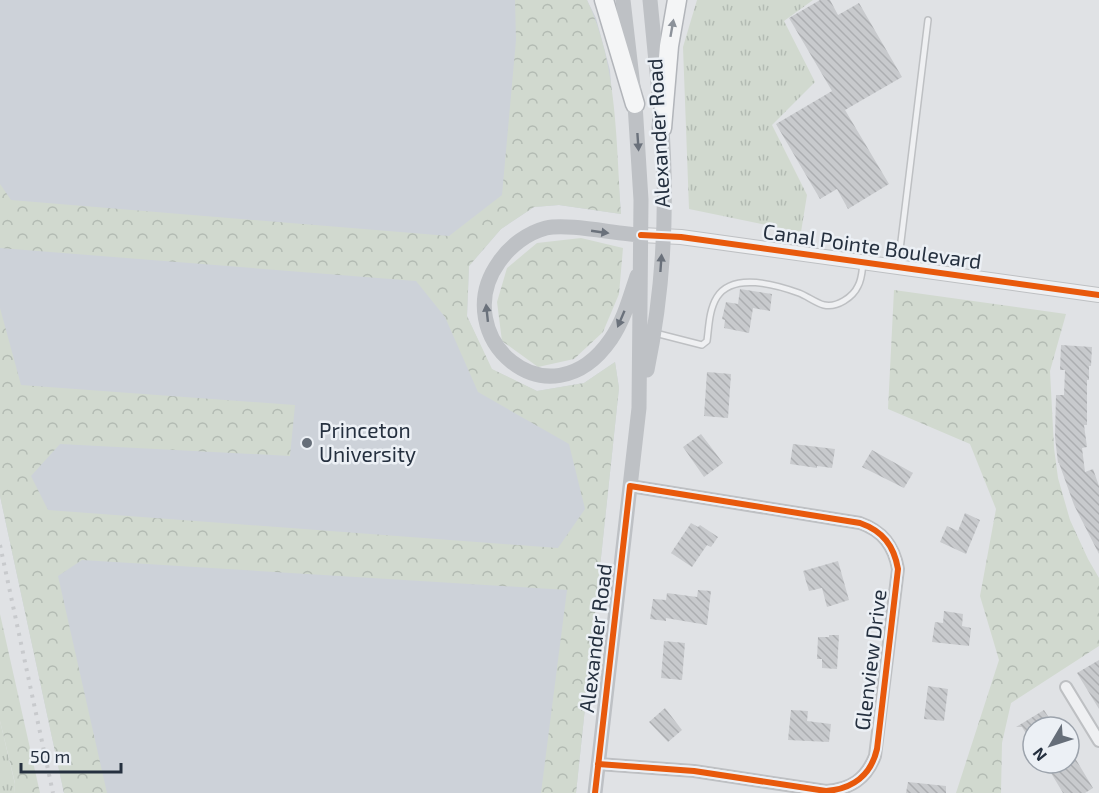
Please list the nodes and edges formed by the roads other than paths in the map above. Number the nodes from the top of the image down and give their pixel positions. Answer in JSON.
{"nodes":[{"id":1,"x":604,"y":0,"type":"edge"},
{"id":2,"x":623,"y":0,"type":"edge"},
{"id":3,"x":650,"y":0,"type":"edge"},
{"id":4,"x":677,"y":0,"type":"edge"},
{"id":5,"x":928,"y":20,"type":"dead end"},
{"id":6,"x":635,"y":104,"type":"junction"},
{"id":7,"x":662,"y":128,"type":"junction"},
{"id":8,"x":641,"y":235,"type":"junction"},
{"id":9,"x":663,"y":236,"type":"junction"},
{"id":10,"x":863,"y":263,"type":"junction"},
{"id":11,"x":641,"y":265,"type":"junction"},
{"id":12,"x":898,"y":268,"type":"junction"},
{"id":13,"x":1099,"y":295,"type":"edge"},
{"id":14,"x":654,"y":332,"type":"junction"},
{"id":15,"x":639,"y":408,"type":"junction"},
{"id":16,"x":630,"y":486,"type":"junction"},
{"id":17,"x":1066,"y":687,"type":"dead end"},
{"id":18,"x":1099,"y":741,"type":"edge"},
{"id":19,"x":598,"y":764,"type":"junction"},
{"id":20,"x":595,"y":793,"type":"edge"}],
"edges":[{"from":1,"to":6,"type":"highway"},
{"from":2,"to":6,"type":"main road","name":"Alexander Road"},
{"from":3,"to":7,"type":"main road","name":"Alexander Road"},
{"from":7,"to":4,"type":"highway","one_way":true},
{"from":5,"to":12,"type":"lane"},
{"from":6,"to":8,"type":"main road","name":"Alexander Road","one_way":true},
{"from":7,"to":9,"type":"main road","name":"Alexander Road"},
{"from":8,"to":9,"type":"street","name":"Canal Pointe Boulevard"},
{"from":8,"to":11,"type":"main road","name":"Alexander Road"},
{"from":11,"to":8,"type":"main road","one_way":true},
{"from":9,"to":10,"type":"street","name":"Canal Pointe Boulevard"},
{"from":14,"to":9,"type":"main road","name":"Alexander Road","one_way":true},
{"from":10,"to":12,"type":"street","name":"Canal Pointe Boulevard"},
{"from":10,"to":14,"type":"lane"},
{"from":11,"to":15,"type":"main road","name":"Alexander Road"},
{"from":12,"to":13,"type":"street","name":"Canal Pointe Boulevard"},
{"from":14,"to":15,"type":"main road","name":"Alexander Road"},
{"from":15,"to":16,"type":"main road","name":"Alexander Road"},
{"from":16,"to":19,"type":"main road","name":"Alexander Road"},
{"from":16,"to":19,"type":"street","name":"Glenview Drive"},
{"from":17,"to":18,"type":"street"},
{"from":19,"to":20,"type":"main road","name":"Alexander Road"}]}
